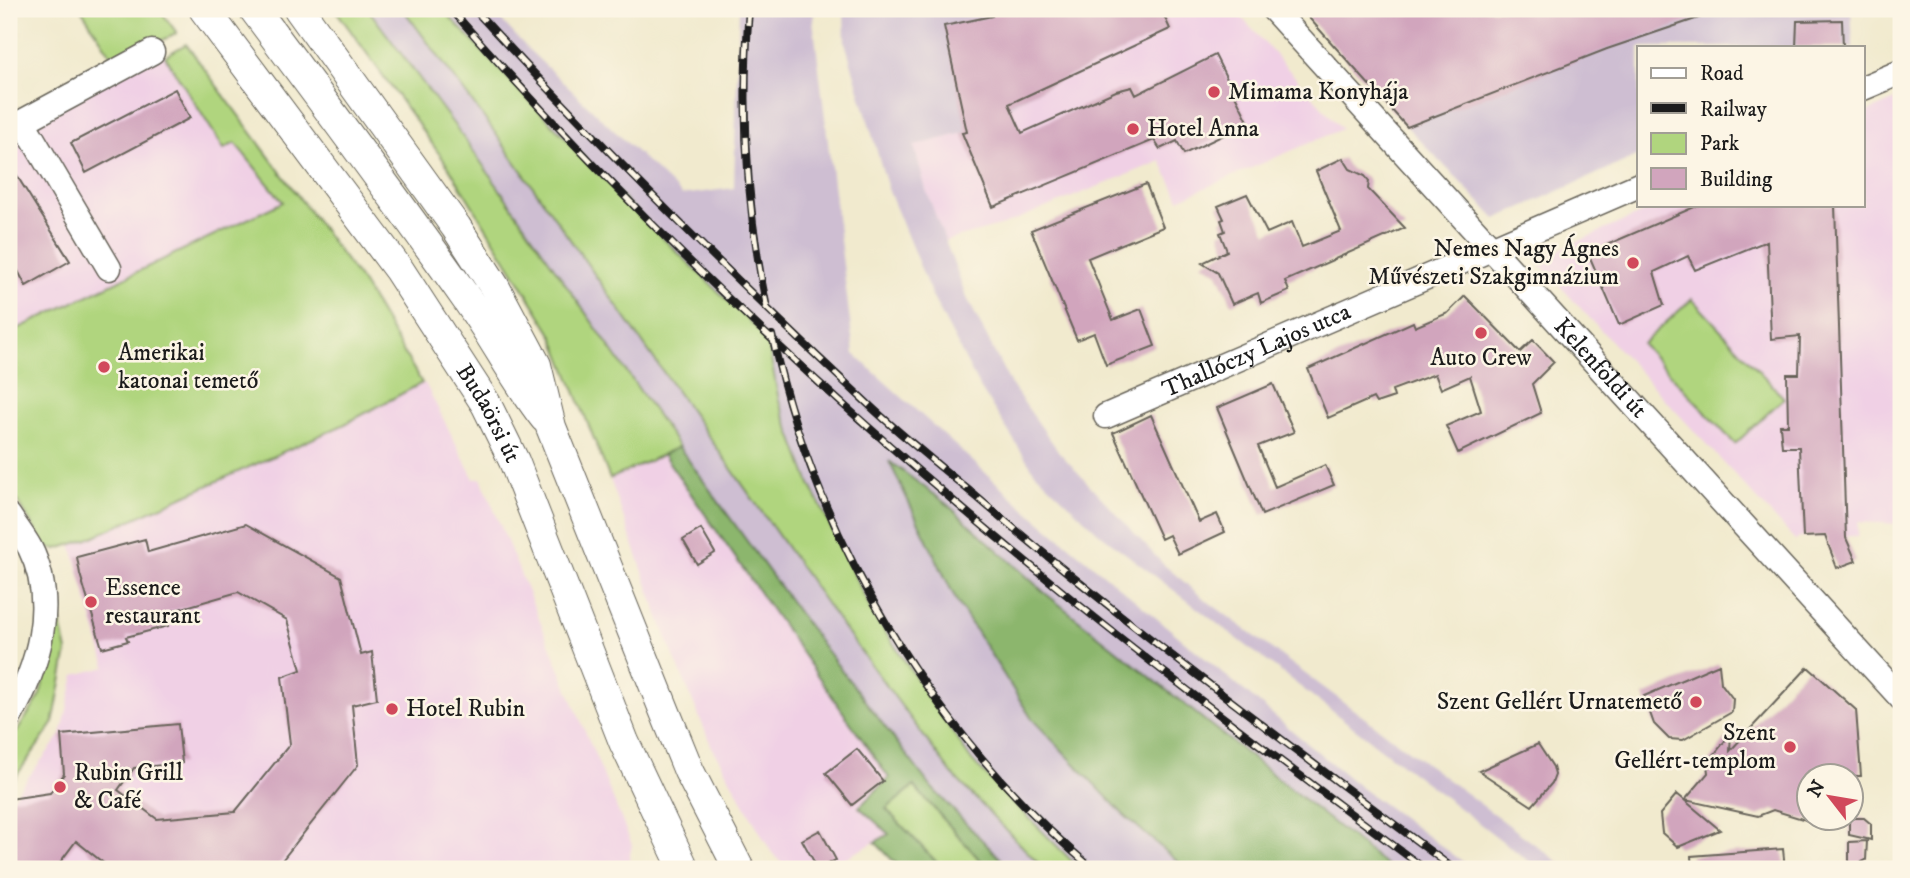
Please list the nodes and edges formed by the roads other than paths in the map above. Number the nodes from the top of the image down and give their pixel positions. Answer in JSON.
{"nodes":[{"id":1,"x":204,"y":9,"type":"edge"},
{"id":2,"x":254,"y":9,"type":"edge"},
{"id":3,"x":299,"y":9,"type":"edge"},
{"id":4,"x":1273,"y":9,"type":"edge"},
{"id":5,"x":152,"y":52,"type":"dead end"},
{"id":6,"x":1901,"y":72,"type":"edge"},
{"id":7,"x":1864,"y":88,"type":"edge"},
{"id":8,"x":16,"y":125,"type":"edge"},
{"id":9,"x":1637,"y":186,"type":"edge"},
{"id":10,"x":1494,"y":248,"type":"junction"},
{"id":11,"x":109,"y":268,"type":"dead end"},
{"id":12,"x":1106,"y":415,"type":"dead end"},
{"id":13,"x":551,"y":427,"type":"junction"},
{"id":14,"x":9,"y":516,"type":"edge"},
{"id":15,"x":1891,"y":674,"type":"edge"},
{"id":16,"x":1901,"y":698,"type":"edge"},
{"id":17,"x":9,"y":718,"type":"edge"},
{"id":18,"x":684,"y":869,"type":"edge"},
{"id":19,"x":739,"y":869,"type":"edge"}],
"edges":[{"from":1,"to":18,"type":"main road","name":"Budaörsi út"},
{"from":2,"to":13,"type":"main road","name":"Budaörsi út"},
{"from":3,"to":13,"type":"main road","name":"Budaörsi út"},
{"from":4,"to":10,"type":"street","name":"Kelenföldi út"},
{"from":5,"to":8,"type":"street"},
{"from":6,"to":7,"type":"street"},
{"from":8,"to":11,"type":"street"},
{"from":9,"to":10,"type":"street","name":"Thallóczy Lajos utca"},
{"from":10,"to":12,"type":"street","name":"Thallóczy Lajos utca"},
{"from":10,"to":15,"type":"street","name":"Kelenföldi út"},
{"from":13,"to":19,"type":"main road","name":"Budaörsi út"},
{"from":14,"to":17,"type":"street"},
{"from":15,"to":16,"type":"street","name":"Kelenföldi út"}]}
